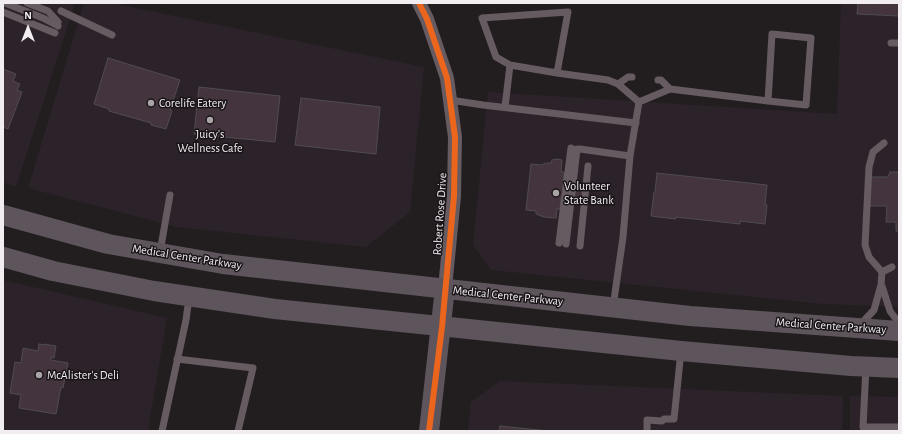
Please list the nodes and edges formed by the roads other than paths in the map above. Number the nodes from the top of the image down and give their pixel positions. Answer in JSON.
{"nodes":[{"id":1,"x":5,"y":3,"type":"edge"},
{"id":2,"x":27,"y":3,"type":"edge"},
{"id":3,"x":419,"y":3,"type":"edge"},
{"id":4,"x":61,"y":11,"type":"dead end"},
{"id":5,"x":3,"y":12,"type":"edge"},
{"id":6,"x":57,"y":27,"type":"junction"},
{"id":7,"x":112,"y":35,"type":"dead end"},
{"id":8,"x":510,"y":65,"type":"junction"},
{"id":9,"x":557,"y":73,"type":"junction"},
{"id":10,"x":632,"y":77,"type":"dead end"},
{"id":11,"x":658,"y":80,"type":"dead end"},
{"id":12,"x":618,"y":84,"type":"junction"},
{"id":13,"x":670,"y":89,"type":"junction"},
{"id":14,"x":450,"y":100,"type":"junction"},
{"id":15,"x":768,"y":101,"type":"junction"},
{"id":16,"x":639,"y":102,"type":"junction"},
{"id":17,"x":505,"y":107,"type":"junction"},
{"id":18,"x":636,"y":123,"type":"junction"},
{"id":19,"x":884,"y":143,"type":"dead end"},
{"id":20,"x":630,"y":156,"type":"junction"},
{"id":21,"x":588,"y":166,"type":"dead end"},
{"id":22,"x":170,"y":195,"type":"dead end"},
{"id":23,"x":3,"y":215,"type":"edge"},
{"id":24,"x":563,"y":243,"type":"dead end"},
{"id":25,"x":580,"y":246,"type":"dead end"},
{"id":26,"x":160,"y":253,"type":"junction"},
{"id":27,"x":3,"y":257,"type":"edge"},
{"id":28,"x":892,"y":267,"type":"dead end"},
{"id":29,"x":882,"y":272,"type":"junction"},
{"id":30,"x":881,"y":285,"type":"junction"},
{"id":31,"x":445,"y":288,"type":"junction"},
{"id":32,"x":189,"y":296,"type":"junction"},
{"id":33,"x":613,"y":307,"type":"junction"},
{"id":34,"x":899,"y":323,"type":"edge"},
{"id":35,"x":442,"y":327,"type":"junction"},
{"id":36,"x":857,"y":328,"type":"junction"},
{"id":37,"x":899,"y":331,"type":"edge"},
{"id":38,"x":681,"y":351,"type":"junction"},
{"id":39,"x":177,"y":359,"type":"junction"},
{"id":40,"x":866,"y":367,"type":"junction"},
{"id":41,"x":899,"y":368,"type":"edge"},
{"id":42,"x":899,"y":427,"type":"edge"},
{"id":43,"x":863,"y":429,"type":"edge"},
{"id":44,"x":162,"y":431,"type":"edge"},
{"id":45,"x":238,"y":431,"type":"edge"},
{"id":46,"x":429,"y":431,"type":"edge"},
{"id":47,"x":647,"y":431,"type":"edge"}],
"edges":[{"from":1,"to":6,"type":"lane"},
{"from":2,"to":6,"type":"lane"},
{"from":3,"to":14,"type":"street","name":"Robert Rose Drive"},
{"from":4,"to":7,"type":"lane"},
{"from":5,"to":6,"type":"lane"},
{"from":8,"to":9,"type":"lane"},
{"from":8,"to":9,"type":"lane"},
{"from":8,"to":17,"type":"lane"},
{"from":9,"to":12,"type":"lane"},
{"from":10,"to":12,"type":"lane"},
{"from":11,"to":13,"type":"lane"},
{"from":12,"to":16,"type":"lane"},
{"from":13,"to":15,"type":"lane"},
{"from":13,"to":16,"type":"lane"},
{"from":14,"to":17,"type":"lane"},
{"from":14,"to":31,"type":"street","name":"Robert Rose Drive"},
{"from":15,"to":15,"type":"lane"},
{"from":16,"to":18,"type":"lane"},
{"from":17,"to":18,"type":"lane"},
{"from":18,"to":20,"type":"lane"},
{"from":19,"to":29,"type":"lane"},
{"from":20,"to":24,"type":"lane"},
{"from":20,"to":33,"type":"lane"},
{"from":21,"to":25,"type":"lane"},
{"from":22,"to":26,"type":"lane"},
{"from":23,"to":26,"type":"main road","name":"Medical Center Parkway"},
{"from":26,"to":31,"type":"main road","name":"Medical Center Parkway"},
{"from":27,"to":32,"type":"main road"},
{"from":28,"to":29,"type":"lane"},
{"from":29,"to":30,"type":"lane"},
{"from":30,"to":34,"type":"lane"},
{"from":30,"to":36,"type":"lane"},
{"from":31,"to":33,"type":"main road","name":"Medical Center Parkway"},
{"from":31,"to":35,"type":"main road","name":"Robert Rose Drive"},
{"from":32,"to":35,"type":"main road"},
{"from":32,"to":39,"type":"lane"},
{"from":33,"to":36,"type":"main road","name":"Medical Center Parkway"},
{"from":35,"to":38,"type":"main road"},
{"from":35,"to":46,"type":"main road","name":"Robert Rose Drive"},
{"from":36,"to":37,"type":"main road","name":"Medical Center Parkway"},
{"from":38,"to":40,"type":"main road"},
{"from":38,"to":47,"type":"lane"},
{"from":39,"to":44,"type":"lane"},
{"from":39,"to":45,"type":"lane"},
{"from":40,"to":41,"type":"main road"},
{"from":40,"to":43,"type":"lane"},
{"from":42,"to":43,"type":"lane"}]}
